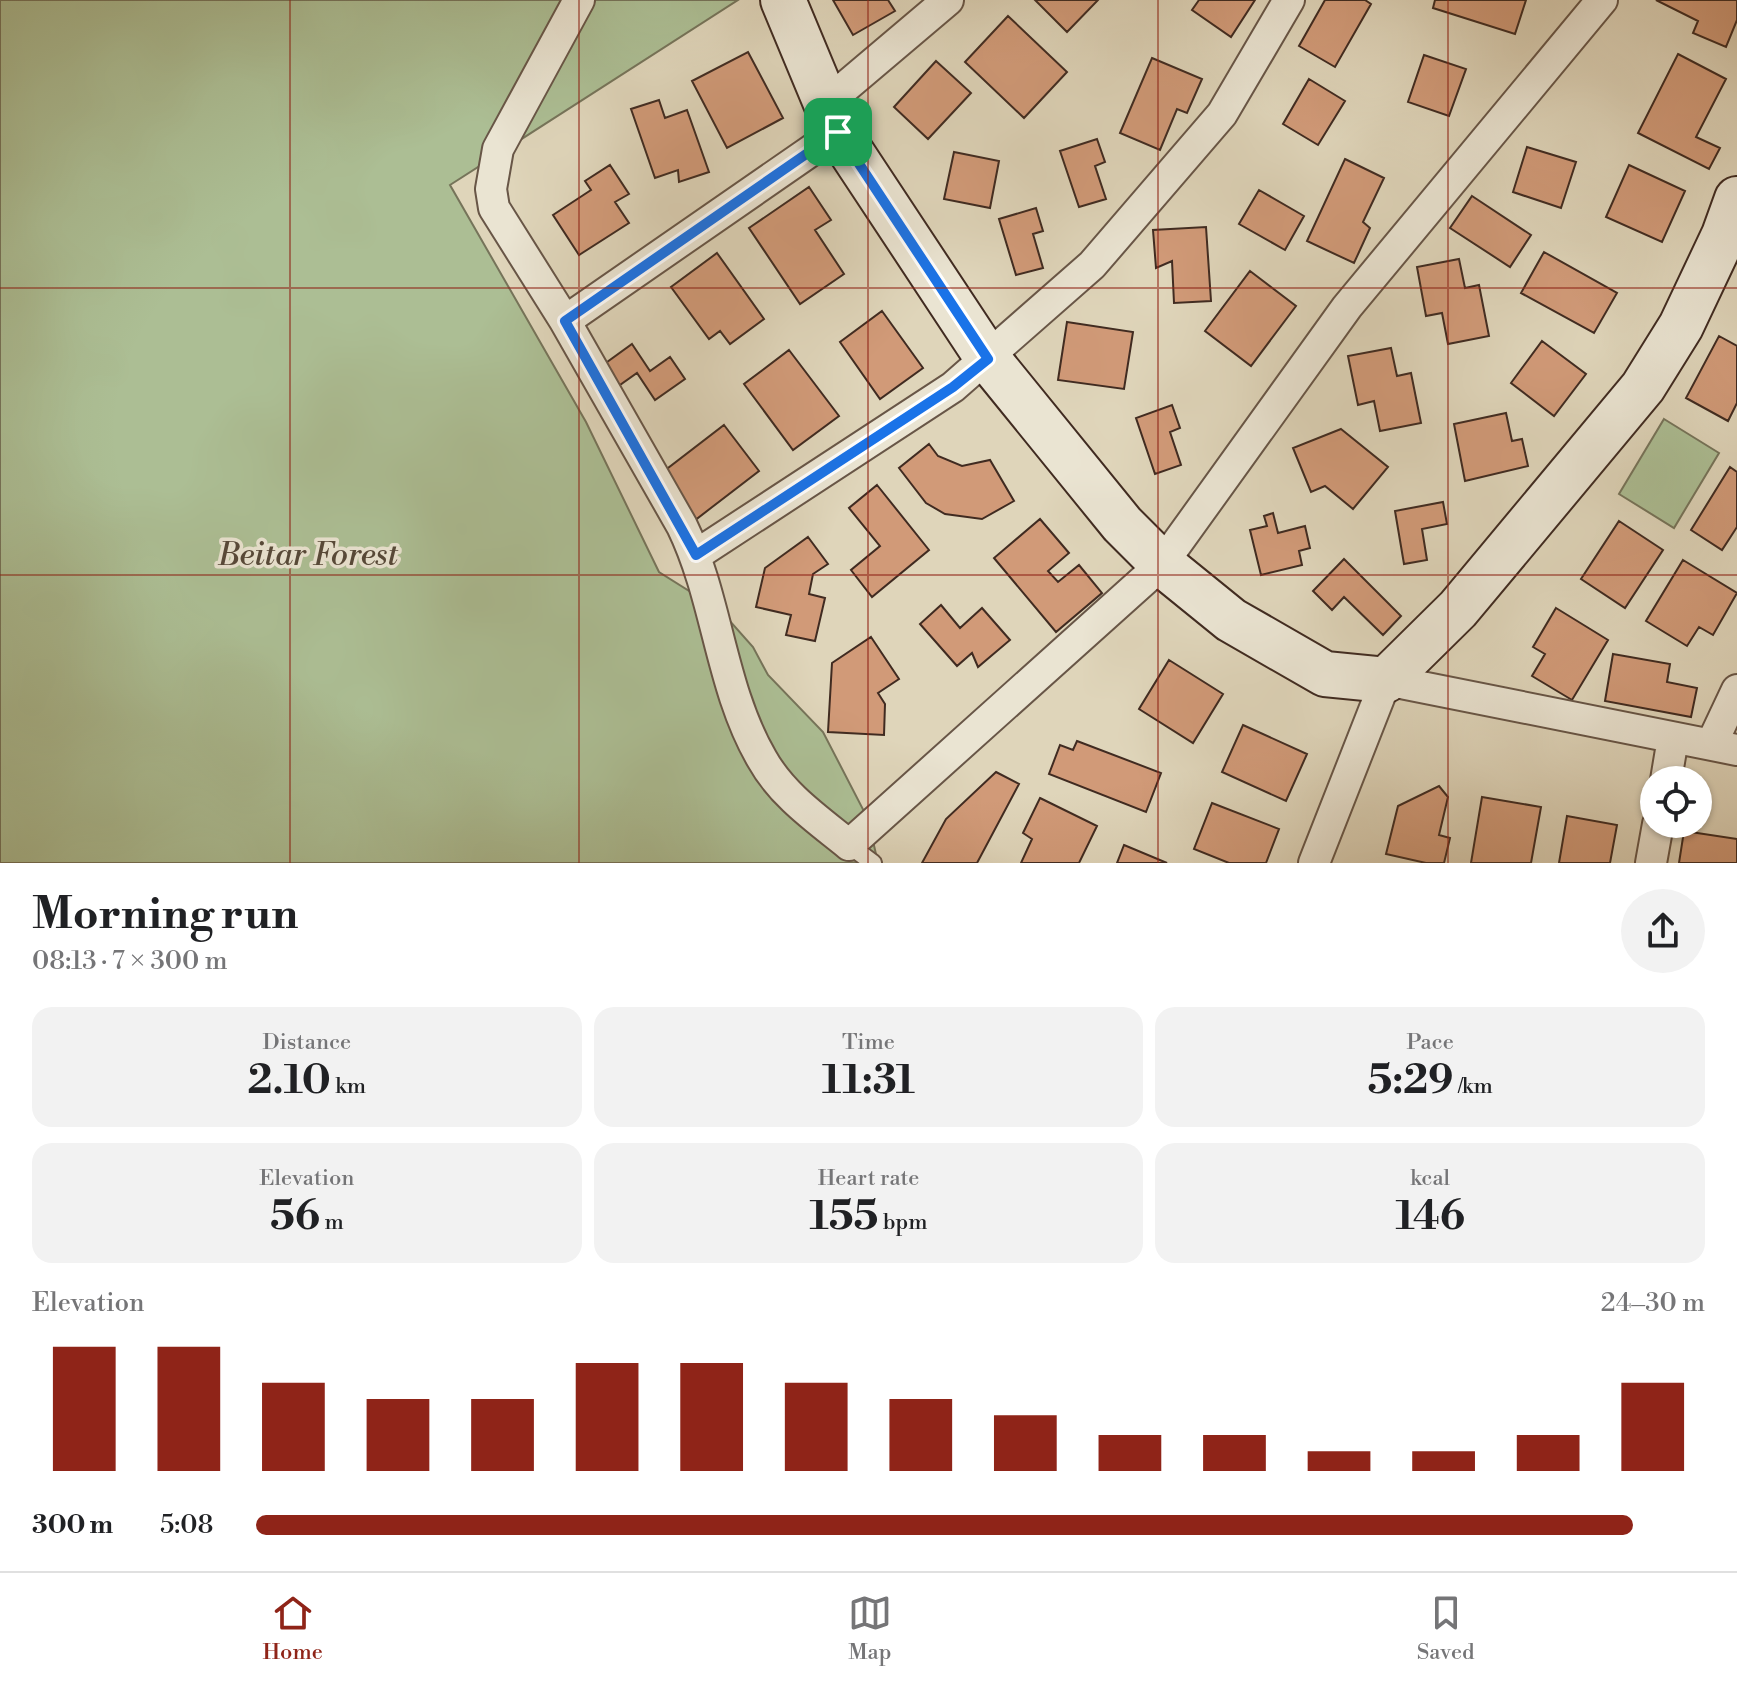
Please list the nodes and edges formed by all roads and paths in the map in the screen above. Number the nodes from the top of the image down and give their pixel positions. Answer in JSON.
{"nodes":[{"id":1,"x":579,"y":0,"type":"edge"},
{"id":2,"x":783,"y":0,"type":"edge"},
{"id":3,"x":948,"y":0,"type":"edge"},
{"id":4,"x":1289,"y":0,"type":"edge"},
{"id":5,"x":1602,"y":0,"type":"edge"},
{"id":6,"x":831,"y":118,"type":"junction"},
{"id":7,"x":1737,"y":199,"type":"edge"},
{"id":8,"x":565,"y":321,"type":"junction"},
{"id":9,"x":988,"y":359,"type":"junction"},
{"id":10,"x":696,"y":555,"type":"junction"},
{"id":11,"x":1162,"y":564,"type":"junction"},
{"id":12,"x":1386,"y":680,"type":"junction"},
{"id":13,"x":1737,"y":690,"type":"edge"},
{"id":14,"x":1673,"y":738,"type":"junction"},
{"id":15,"x":1724,"y":746,"type":"edge"},
{"id":16,"x":1668,"y":766,"type":"edge"},
{"id":17,"x":1655,"y":838,"type":"edge"},
{"id":18,"x":849,"y":845,"type":"junction"},
{"id":19,"x":873,"y":863,"type":"edge"},
{"id":20,"x":1314,"y":863,"type":"edge"},
{"id":21,"x":1651,"y":863,"type":"edge"}],
"edges":[{"from":1,"to":8,"type":"street"},
{"from":2,"to":6,"type":"street"},
{"from":3,"to":6,"type":"street"},
{"from":4,"to":9,"type":"street"},
{"from":5,"to":11,"type":"street"},
{"from":6,"to":8,"type":"street"},
{"from":6,"to":9,"type":"street"},
{"from":7,"to":12,"type":"street"},
{"from":8,"to":10,"type":"street"},
{"from":9,"to":10,"type":"street"},
{"from":9,"to":11,"type":"street"},
{"from":10,"to":18,"type":"street"},
{"from":11,"to":12,"type":"street"},
{"from":11,"to":18,"type":"street"},
{"from":12,"to":14,"type":"street"},
{"from":12,"to":20,"type":"street"},
{"from":13,"to":15,"type":"street"},
{"from":14,"to":15,"type":"street"},
{"from":14,"to":16,"type":"street"},
{"from":17,"to":21,"type":"street"},
{"from":18,"to":19,"type":"lane"}]}
